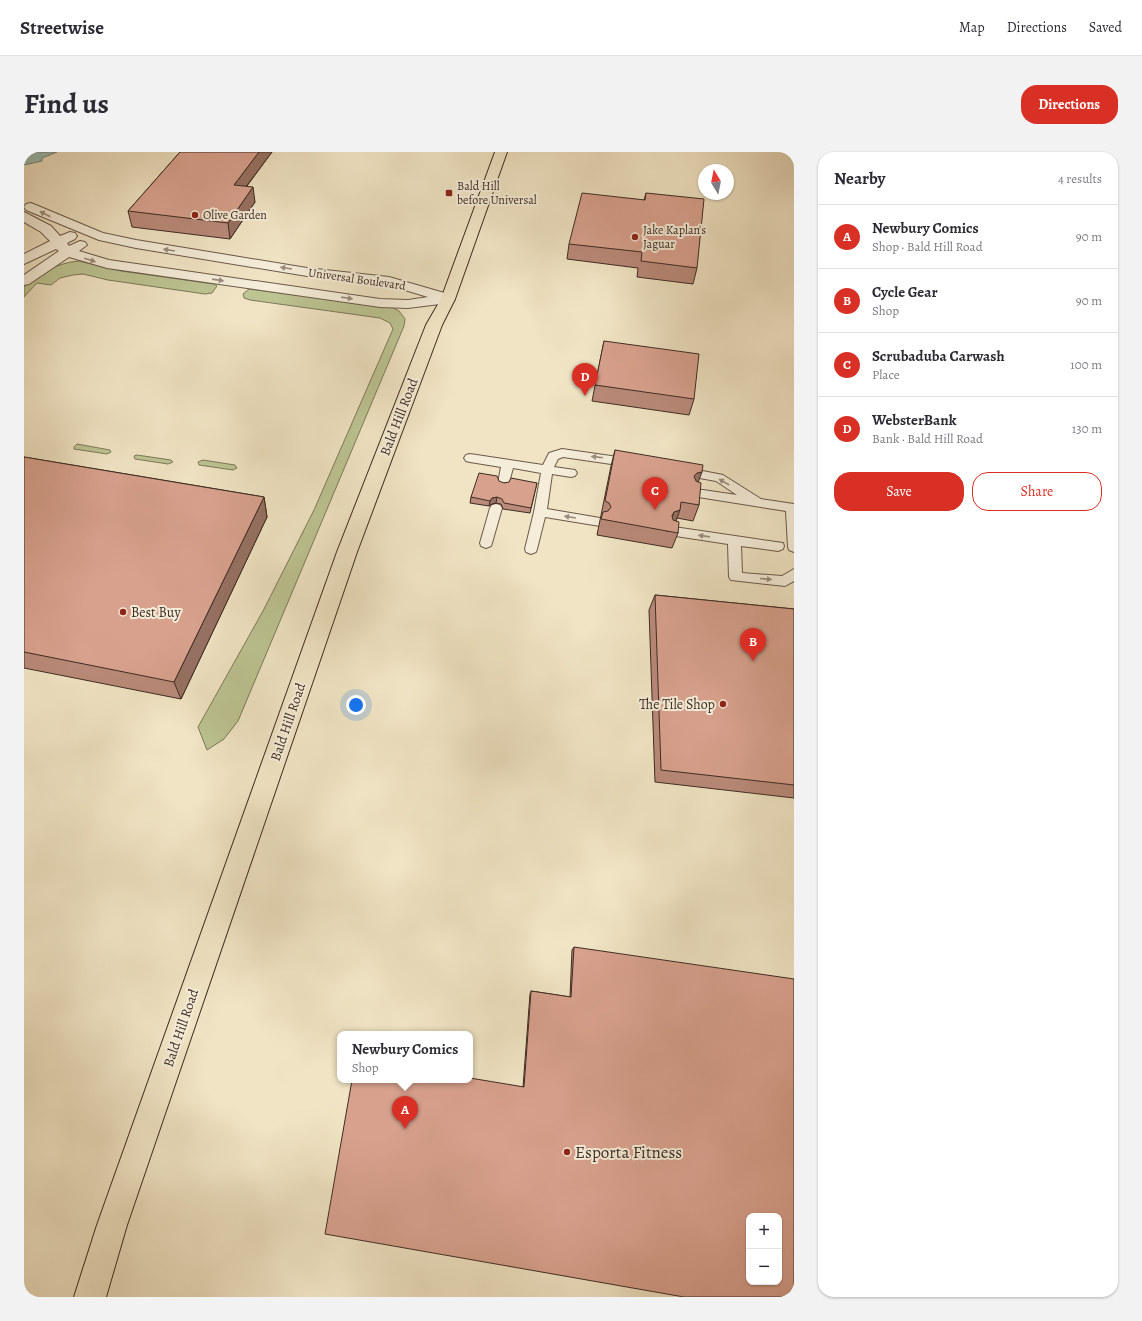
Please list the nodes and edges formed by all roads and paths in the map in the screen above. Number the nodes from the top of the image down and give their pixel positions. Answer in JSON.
{"nodes":[{"id":1,"x":501,"y":152,"type":"edge"},
{"id":2,"x":24,"y":204,"type":"edge"},
{"id":3,"x":24,"y":216,"type":"edge"},
{"id":4,"x":84,"y":230,"type":"junction"},
{"id":5,"x":99,"y":236,"type":"junction"},
{"id":6,"x":57,"y":242,"type":"junction"},
{"id":7,"x":67,"y":252,"type":"junction"},
{"id":8,"x":24,"y":260,"type":"edge"},
{"id":9,"x":24,"y":281,"type":"edge"},
{"id":10,"x":448,"y":299,"type":"junction"},
{"id":11,"x":470,"y":458,"type":"dead end"},
{"id":12,"x":508,"y":463,"type":"junction"},
{"id":13,"x":642,"y":464,"type":"edge"},
{"id":14,"x":547,"y":470,"type":"junction"},
{"id":15,"x":673,"y":470,"type":"edge"},
{"id":16,"x":571,"y":473,"type":"dead end"},
{"id":17,"x":504,"y":483,"type":"edge"},
{"id":18,"x":696,"y":493,"type":"edge"},
{"id":19,"x":757,"y":502,"type":"junction"},
{"id":20,"x":496,"y":508,"type":"dead end"},
{"id":21,"x":540,"y":512,"type":"junction"},
{"id":22,"x":600,"y":522,"type":"dead end"},
{"id":23,"x":674,"y":532,"type":"edge"},
{"id":24,"x":734,"y":540,"type":"junction"},
{"id":25,"x":486,"y":544,"type":"dead end"},
{"id":26,"x":778,"y":546,"type":"dead end"},
{"id":27,"x":794,"y":547,"type":"edge"},
{"id":28,"x":531,"y":549,"type":"dead end"},
{"id":29,"x":794,"y":574,"type":"edge"},
{"id":30,"x":90,"y":1297,"type":"edge"}],
"edges":[{"from":1,"to":10,"type":"main road","name":"Bald Hill Road"},
{"from":4,"to":2,"type":"street","name":"Universal Boulevard","one_way":true},
{"from":3,"to":6,"type":"street","name":"Universal Boulevard"},
{"from":4,"to":5,"type":"street","name":"Universal Boulevard"},
{"from":4,"to":6,"type":"street"},
{"from":5,"to":7,"type":"street"},
{"from":10,"to":5,"type":"street","name":"Universal Boulevard","one_way":true},
{"from":6,"to":7,"type":"street","name":"Universal Boulevard"},
{"from":6,"to":8,"type":"street"},
{"from":7,"to":9,"type":"street"},
{"from":7,"to":10,"type":"street","name":"Universal Boulevard","one_way":true},
{"from":10,"to":30,"type":"main road","name":"Bald Hill Road"},
{"from":11,"to":12,"type":"lane"},
{"from":12,"to":14,"type":"lane"},
{"from":12,"to":17,"type":"lane"},
{"from":13,"to":14,"type":"lane","one_way":true},
{"from":14,"to":16,"type":"lane"},
{"from":14,"to":21,"type":"lane"},
{"from":19,"to":15,"type":"lane","one_way":true},
{"from":18,"to":19,"type":"lane"},
{"from":19,"to":27,"type":"lane"},
{"from":20,"to":25,"type":"lane"},
{"from":22,"to":21,"type":"lane","one_way":true},
{"from":21,"to":28,"type":"lane"},
{"from":24,"to":23,"type":"lane","one_way":true},
{"from":24,"to":26,"type":"lane"},
{"from":24,"to":29,"type":"lane","one_way":true}]}
